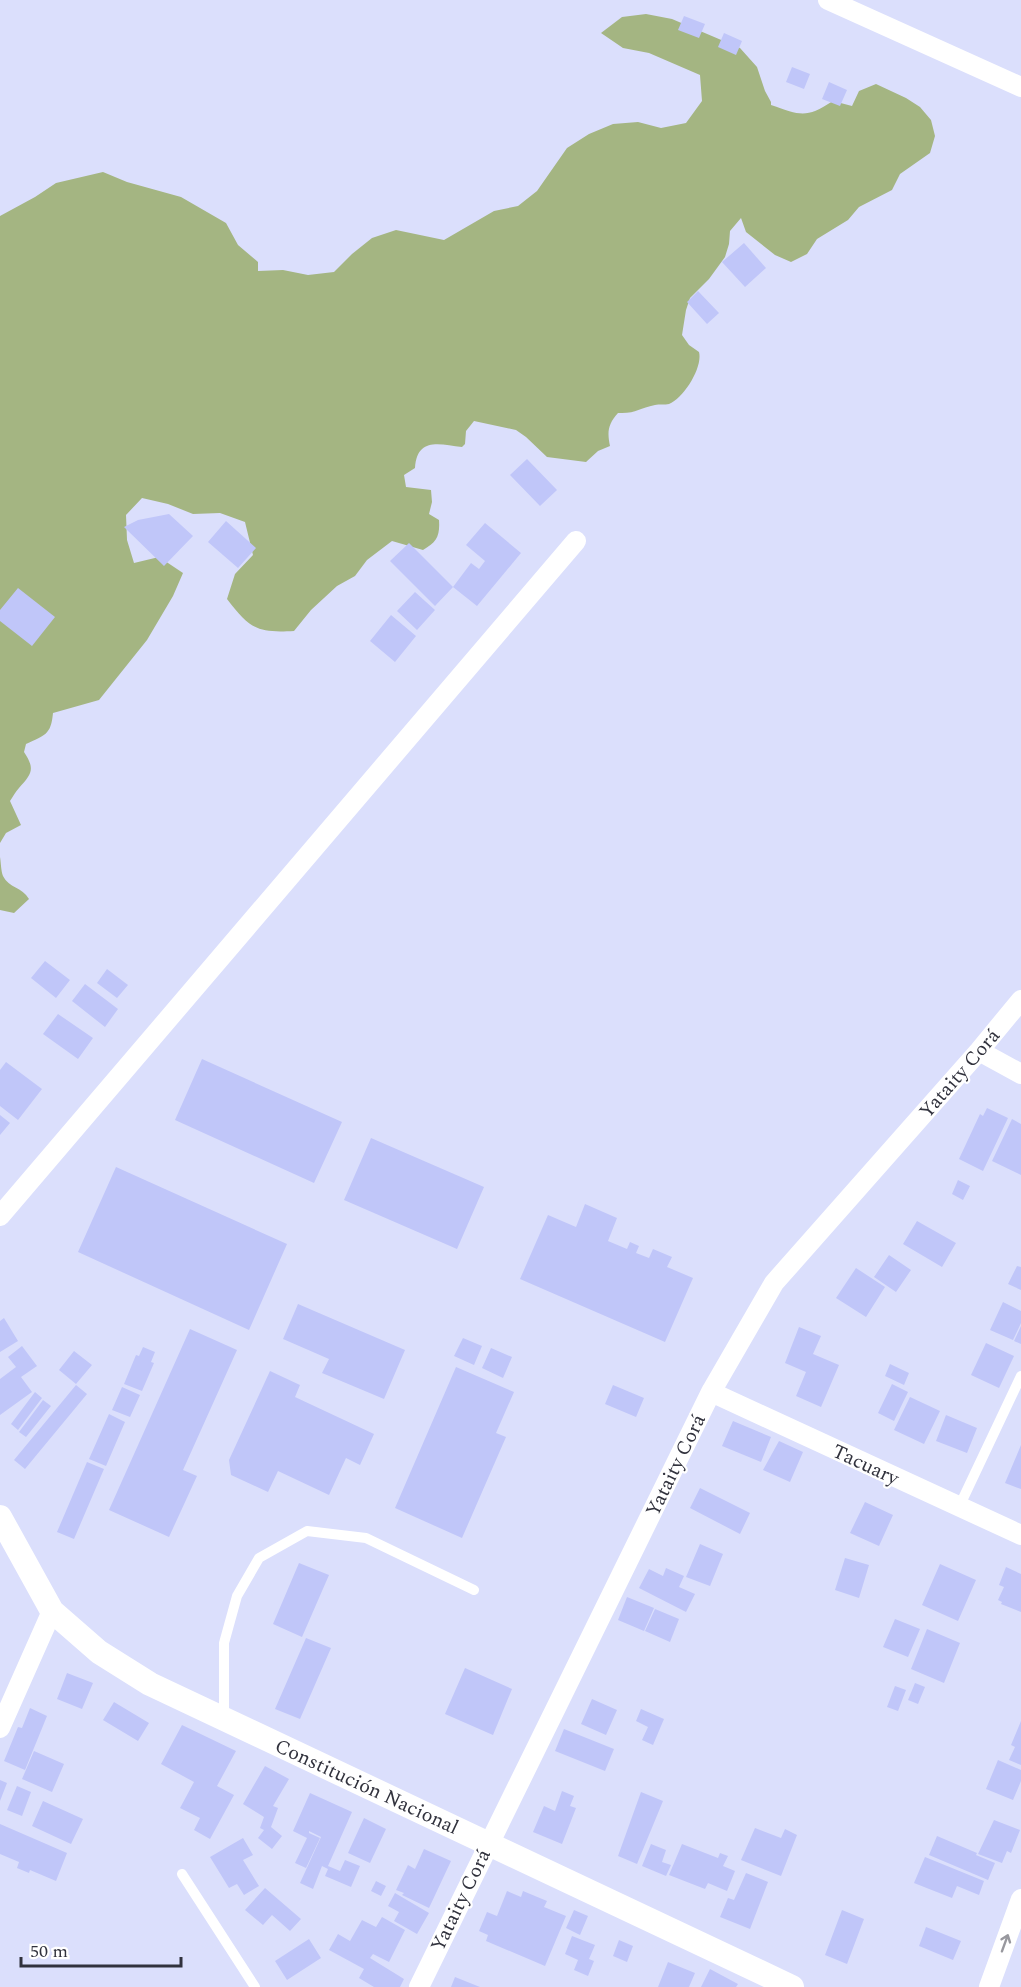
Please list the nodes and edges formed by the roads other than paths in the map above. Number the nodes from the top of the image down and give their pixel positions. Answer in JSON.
{"nodes":[{"id":1,"x":828,"y":0,"type":"edge"},
{"id":2,"x":1021,"y":87,"type":"edge"},
{"id":3,"x":576,"y":541,"type":"dead end"},
{"id":4,"x":1021,"y":1000,"type":"edge"},
{"id":5,"x":980,"y":1051,"type":"junction"},
{"id":6,"x":1021,"y":1074,"type":"edge"},
{"id":7,"x":0,"y":1216,"type":"edge"},
{"id":8,"x":1021,"y":1376,"type":"edge"},
{"id":9,"x":711,"y":1392,"type":"junction"},
{"id":10,"x":959,"y":1507,"type":"junction"},
{"id":11,"x":0,"y":1517,"type":"edge"},
{"id":12,"x":1021,"y":1536,"type":"edge"},
{"id":13,"x":474,"y":1590,"type":"dead end"},
{"id":14,"x":52,"y":1611,"type":"junction"},
{"id":15,"x":224,"y":1719,"type":"junction"},
{"id":16,"x":0,"y":1728,"type":"edge"},
{"id":17,"x":488,"y":1843,"type":"junction"},
{"id":18,"x":183,"y":1874,"type":"dead end"},
{"id":19,"x":1021,"y":1899,"type":"edge"},
{"id":20,"x":255,"y":1987,"type":"edge"},
{"id":21,"x":419,"y":1987,"type":"edge"},
{"id":22,"x":792,"y":1987,"type":"edge"},
{"id":23,"x":989,"y":1987,"type":"edge"}],
"edges":[{"from":1,"to":2,"type":"street"},
{"from":3,"to":7,"type":"street"},
{"from":4,"to":5,"type":"street","name":"Yataity Corá"},
{"from":5,"to":6,"type":"street"},
{"from":5,"to":9,"type":"street","name":"Yataity Corá"},
{"from":8,"to":10,"type":"lane"},
{"from":9,"to":10,"type":"street","name":"Tacuary"},
{"from":9,"to":17,"type":"street","name":"Yataity Corá"},
{"from":10,"to":12,"type":"street","name":"Tacuary"},
{"from":11,"to":14,"type":"street","name":"Constitución Nacional"},
{"from":13,"to":15,"type":"lane"},
{"from":14,"to":15,"type":"street","name":"Constitución Nacional"},
{"from":14,"to":16,"type":"street"},
{"from":15,"to":17,"type":"street","name":"Constitución Nacional"},
{"from":17,"to":21,"type":"street","name":"Yataity Corá"},
{"from":17,"to":22,"type":"street","name":"Constitución Nacional"},
{"from":18,"to":20,"type":"lane"},
{"from":23,"to":19,"type":"street","one_way":true}]}
